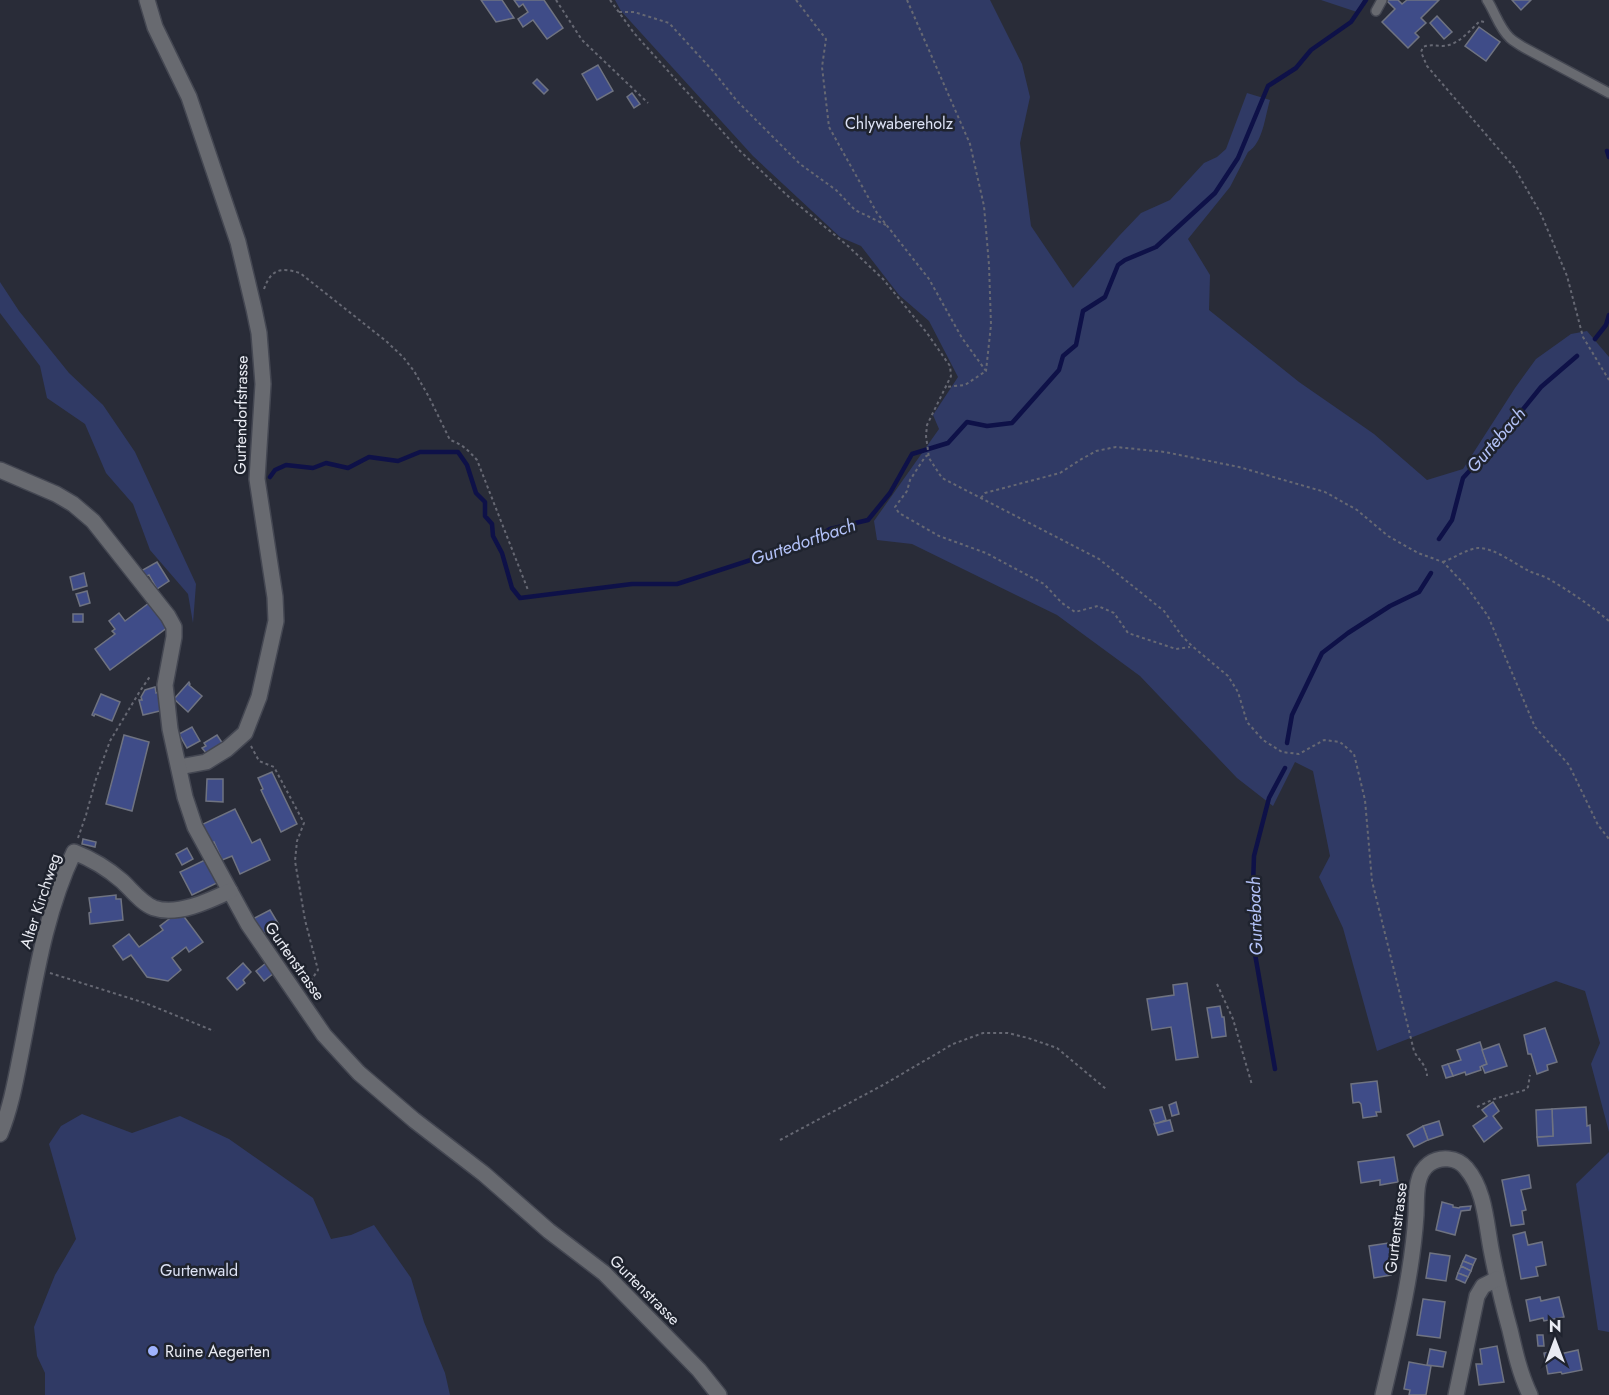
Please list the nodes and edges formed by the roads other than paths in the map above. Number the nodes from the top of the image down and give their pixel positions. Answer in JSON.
{"nodes":[{"id":1,"x":147,"y":0,"type":"edge"},
{"id":2,"x":1382,"y":0,"type":"edge"},
{"id":3,"x":1487,"y":0,"type":"edge"},
{"id":4,"x":1376,"y":10,"type":"dead end"},
{"id":5,"x":1609,"y":93,"type":"edge"},
{"id":6,"x":0,"y":470,"type":"edge"},
{"id":7,"x":179,"y":767,"type":"junction"},
{"id":8,"x":230,"y":891,"type":"junction"},
{"id":9,"x":0,"y":1134,"type":"edge"},
{"id":10,"x":1497,"y":1279,"type":"junction"},
{"id":11,"x":719,"y":1395,"type":"edge"},
{"id":12,"x":1383,"y":1395,"type":"edge"},
{"id":13,"x":1456,"y":1395,"type":"edge"},
{"id":14,"x":1530,"y":1395,"type":"edge"}],
"edges":[{"from":1,"to":7,"type":"street","name":"Gurtendorfstrasse"},
{"from":2,"to":4,"type":"lane"},
{"from":3,"to":5,"type":"lane"},
{"from":6,"to":7,"type":"street","name":"Gurtenstrasse"},
{"from":7,"to":8,"type":"street","name":"Gurtenstrasse"},
{"from":8,"to":9,"type":"street","name":"Alter Kirchweg"},
{"from":8,"to":11,"type":"street","name":"Gurtenstrasse"},
{"from":10,"to":12,"type":"street","name":"Gurtenstrasse"},
{"from":10,"to":13,"type":"street"},
{"from":10,"to":14,"type":"street","name":"Gurtenstrasse"}]}
